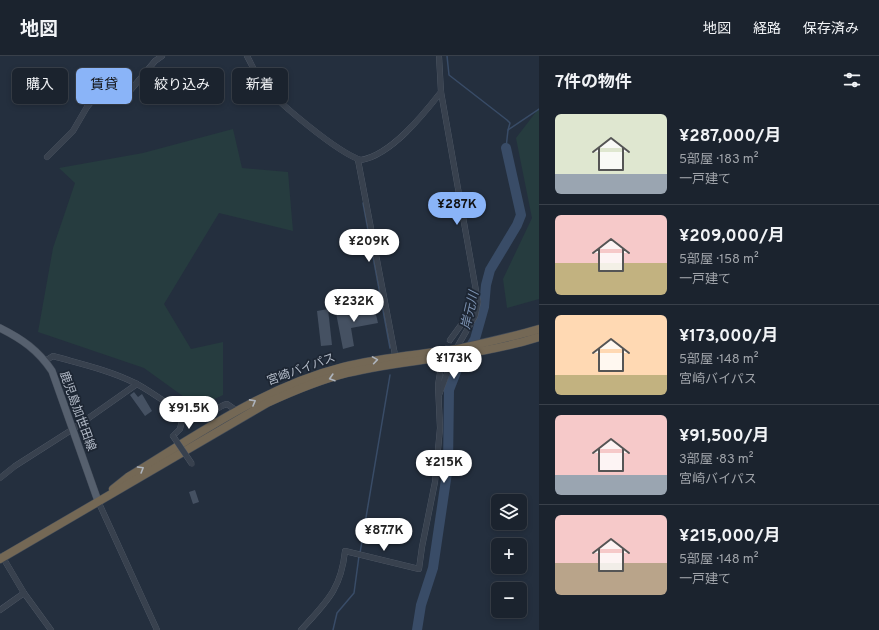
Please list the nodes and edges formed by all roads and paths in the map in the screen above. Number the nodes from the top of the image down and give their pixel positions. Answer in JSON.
{"nodes":[{"id":1,"x":162,"y":56,"type":"edge"},
{"id":2,"x":247,"y":56,"type":"edge"},
{"id":3,"x":439,"y":56,"type":"edge"},
{"id":4,"x":441,"y":92,"type":"junction"},
{"id":5,"x":47,"y":157,"type":"dead end"},
{"id":6,"x":358,"y":160,"type":"junction"},
{"id":7,"x":478,"y":301,"type":"junction"},
{"id":8,"x":0,"y":328,"type":"edge"},
{"id":9,"x":539,"y":329,"type":"edge"},
{"id":10,"x":539,"y":337,"type":"edge"},
{"id":11,"x":450,"y":340,"type":"tunnel mouth"},
{"id":12,"x":482,"y":347,"type":"junction"},
{"id":13,"x":458,"y":352,"type":"junction"},
{"id":14,"x":45,"y":361,"type":"junction"},
{"id":15,"x":397,"y":361,"type":"junction"},
{"id":16,"x":441,"y":367,"type":"tunnel mouth"},
{"id":17,"x":136,"y":384,"type":"junction"},
{"id":18,"x":438,"y":398,"type":"junction"},
{"id":19,"x":237,"y":411,"type":"junction"},
{"id":20,"x":184,"y":412,"type":"junction"},
{"id":21,"x":73,"y":429,"type":"junction"},
{"id":22,"x":192,"y":464,"type":"dead end"},
{"id":23,"x":0,"y":478,"type":"edge"},
{"id":24,"x":98,"y":501,"type":"junction"},
{"id":25,"x":1,"y":557,"type":"edge"},
{"id":26,"x":24,"y":594,"type":"junction"},
{"id":27,"x":0,"y":610,"type":"edge"},
{"id":28,"x":51,"y":630,"type":"edge"},
{"id":29,"x":157,"y":630,"type":"edge"},
{"id":30,"x":301,"y":630,"type":"edge"}],
"edges":[{"from":1,"to":5,"type":"street"},
{"from":2,"to":6,"type":"street"},
{"from":3,"to":4,"type":"street"},
{"from":4,"to":6,"type":"street"},
{"from":4,"to":7,"type":"street"},
{"from":6,"to":15,"type":"street"},
{"from":7,"to":11,"type":"street"},
{"from":7,"to":13,"type":"street"},
{"from":8,"to":14,"type":"main road","name":"鹿児島加世田線"},
{"from":9,"to":12,"type":"highway","name":"宮崎バイパス"},
{"from":10,"to":12,"type":"highway","name":"宮崎バイパス"},
{"from":12,"to":13,"type":"highway","name":"宮崎バイパス"},
{"from":13,"to":15,"type":"highway","name":"宮崎バイパス"},
{"from":13,"to":18,"type":"street"},
{"from":14,"to":17,"type":"street"},
{"from":14,"to":21,"type":"main road","name":"鹿児島加世田線"},
{"from":19,"to":15,"type":"highway","name":"宮崎バイパス","one_way":true},
{"from":15,"to":24,"type":"highway","name":"宮崎バイパス","one_way":true},
{"from":16,"to":18,"type":"street"},
{"from":17,"to":20,"type":"street"},
{"from":17,"to":21,"type":"street"},
{"from":18,"to":30,"type":"street"},
{"from":19,"to":20,"type":"street"},
{"from":24,"to":19,"type":"highway","name":"宮崎バイパス","one_way":true},
{"from":20,"to":22,"type":"street","bridge":true},
{"from":21,"to":23,"type":"street"},
{"from":21,"to":24,"type":"main road","name":"鹿児島加世田線"},
{"from":24,"to":25,"type":"highway","name":"宮崎バイパス"},
{"from":24,"to":29,"type":"street"},
{"from":25,"to":26,"type":"street"},
{"from":26,"to":27,"type":"street"},
{"from":26,"to":28,"type":"street"}]}
